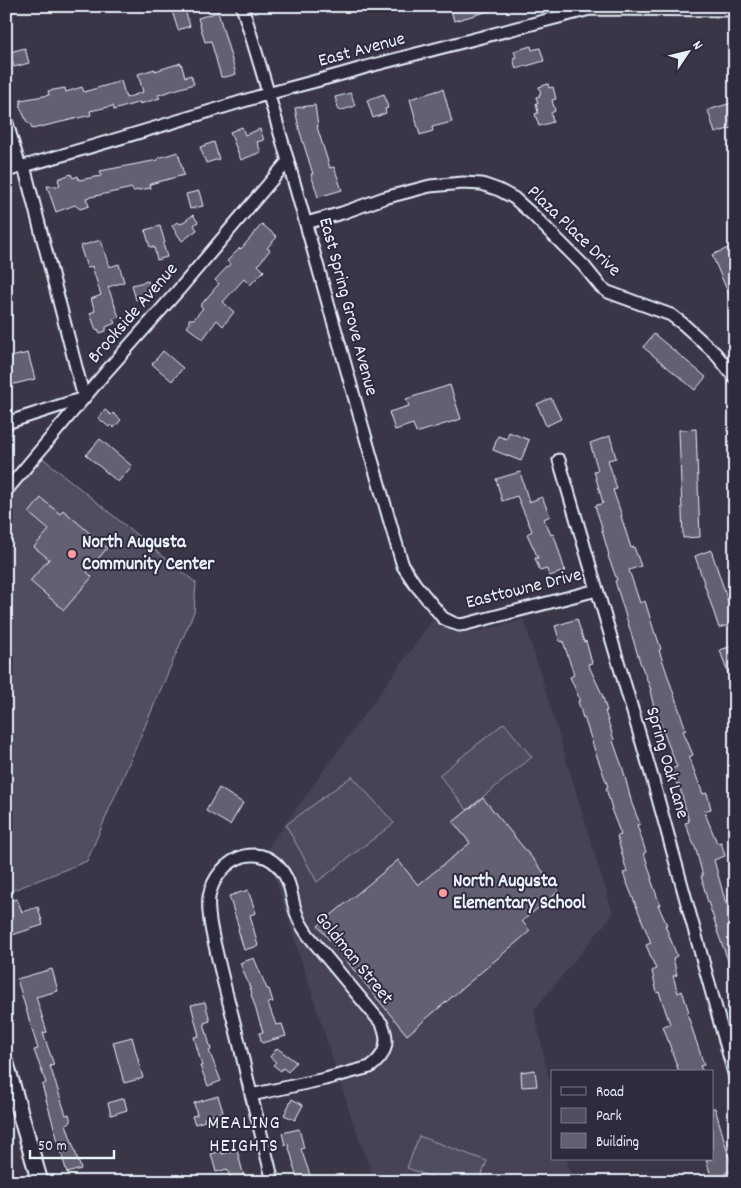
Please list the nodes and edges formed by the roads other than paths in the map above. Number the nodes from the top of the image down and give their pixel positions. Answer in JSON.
{"nodes":[{"id":1,"x":242,"y":6,"type":"edge"},
{"id":2,"x":735,"y":10,"type":"edge"},
{"id":3,"x":269,"y":94,"type":"junction"},
{"id":4,"x":6,"y":120,"type":"edge"},
{"id":5,"x":288,"y":161,"type":"junction"},
{"id":6,"x":22,"y":167,"type":"junction"},
{"id":7,"x":6,"y":171,"type":"edge"},
{"id":8,"x":306,"y":223,"type":"junction"},
{"id":9,"x":735,"y":378,"type":"edge"},
{"id":10,"x":84,"y":398,"type":"junction"},
{"id":11,"x":6,"y":423,"type":"edge"},
{"id":12,"x":559,"y":460,"type":"dead end"},
{"id":13,"x":6,"y":491,"type":"edge"},
{"id":14,"x":597,"y":590,"type":"junction"},
{"id":15,"x":435,"y":608,"type":"joint"},
{"id":16,"x":6,"y":1064,"type":"edge"},
{"id":17,"x":735,"y":1077,"type":"edge"},
{"id":18,"x":251,"y":1095,"type":"junction"},
{"id":19,"x":40,"y":1182,"type":"edge"},
{"id":20,"x":273,"y":1182,"type":"edge"}],
"edges":[{"from":1,"to":3,"type":"street","name":"East Spring Grove Avenue"},
{"from":2,"to":3,"type":"street","name":"East Avenue"},
{"from":3,"to":5,"type":"street","name":"East Spring Grove Avenue"},
{"from":3,"to":6,"type":"street","name":"East Avenue"},
{"from":4,"to":6,"type":"street"},
{"from":5,"to":8,"type":"street","name":"East Spring Grove Avenue"},
{"from":5,"to":10,"type":"street","name":"Brookside Avenue"},
{"from":6,"to":7,"type":"street","name":"East Avenue"},
{"from":6,"to":10,"type":"street"},
{"from":8,"to":9,"type":"street","name":"Plaza Place Drive"},
{"from":8,"to":15,"type":"street","name":"East Spring Grove Avenue"},
{"from":10,"to":11,"type":"street"},
{"from":10,"to":13,"type":"street","name":"Brookside Avenue"},
{"from":12,"to":14,"type":"street","name":"Spring Oak Lane"},
{"from":14,"to":15,"type":"street","name":"Easttowne Drive"},
{"from":14,"to":17,"type":"street","name":"Spring Oak Lane"},
{"from":16,"to":19,"type":"main road"},
{"from":18,"to":18,"type":"street","name":"Goldman Street"},
{"from":18,"to":20,"type":"street","name":"Goldman Street"}]}
